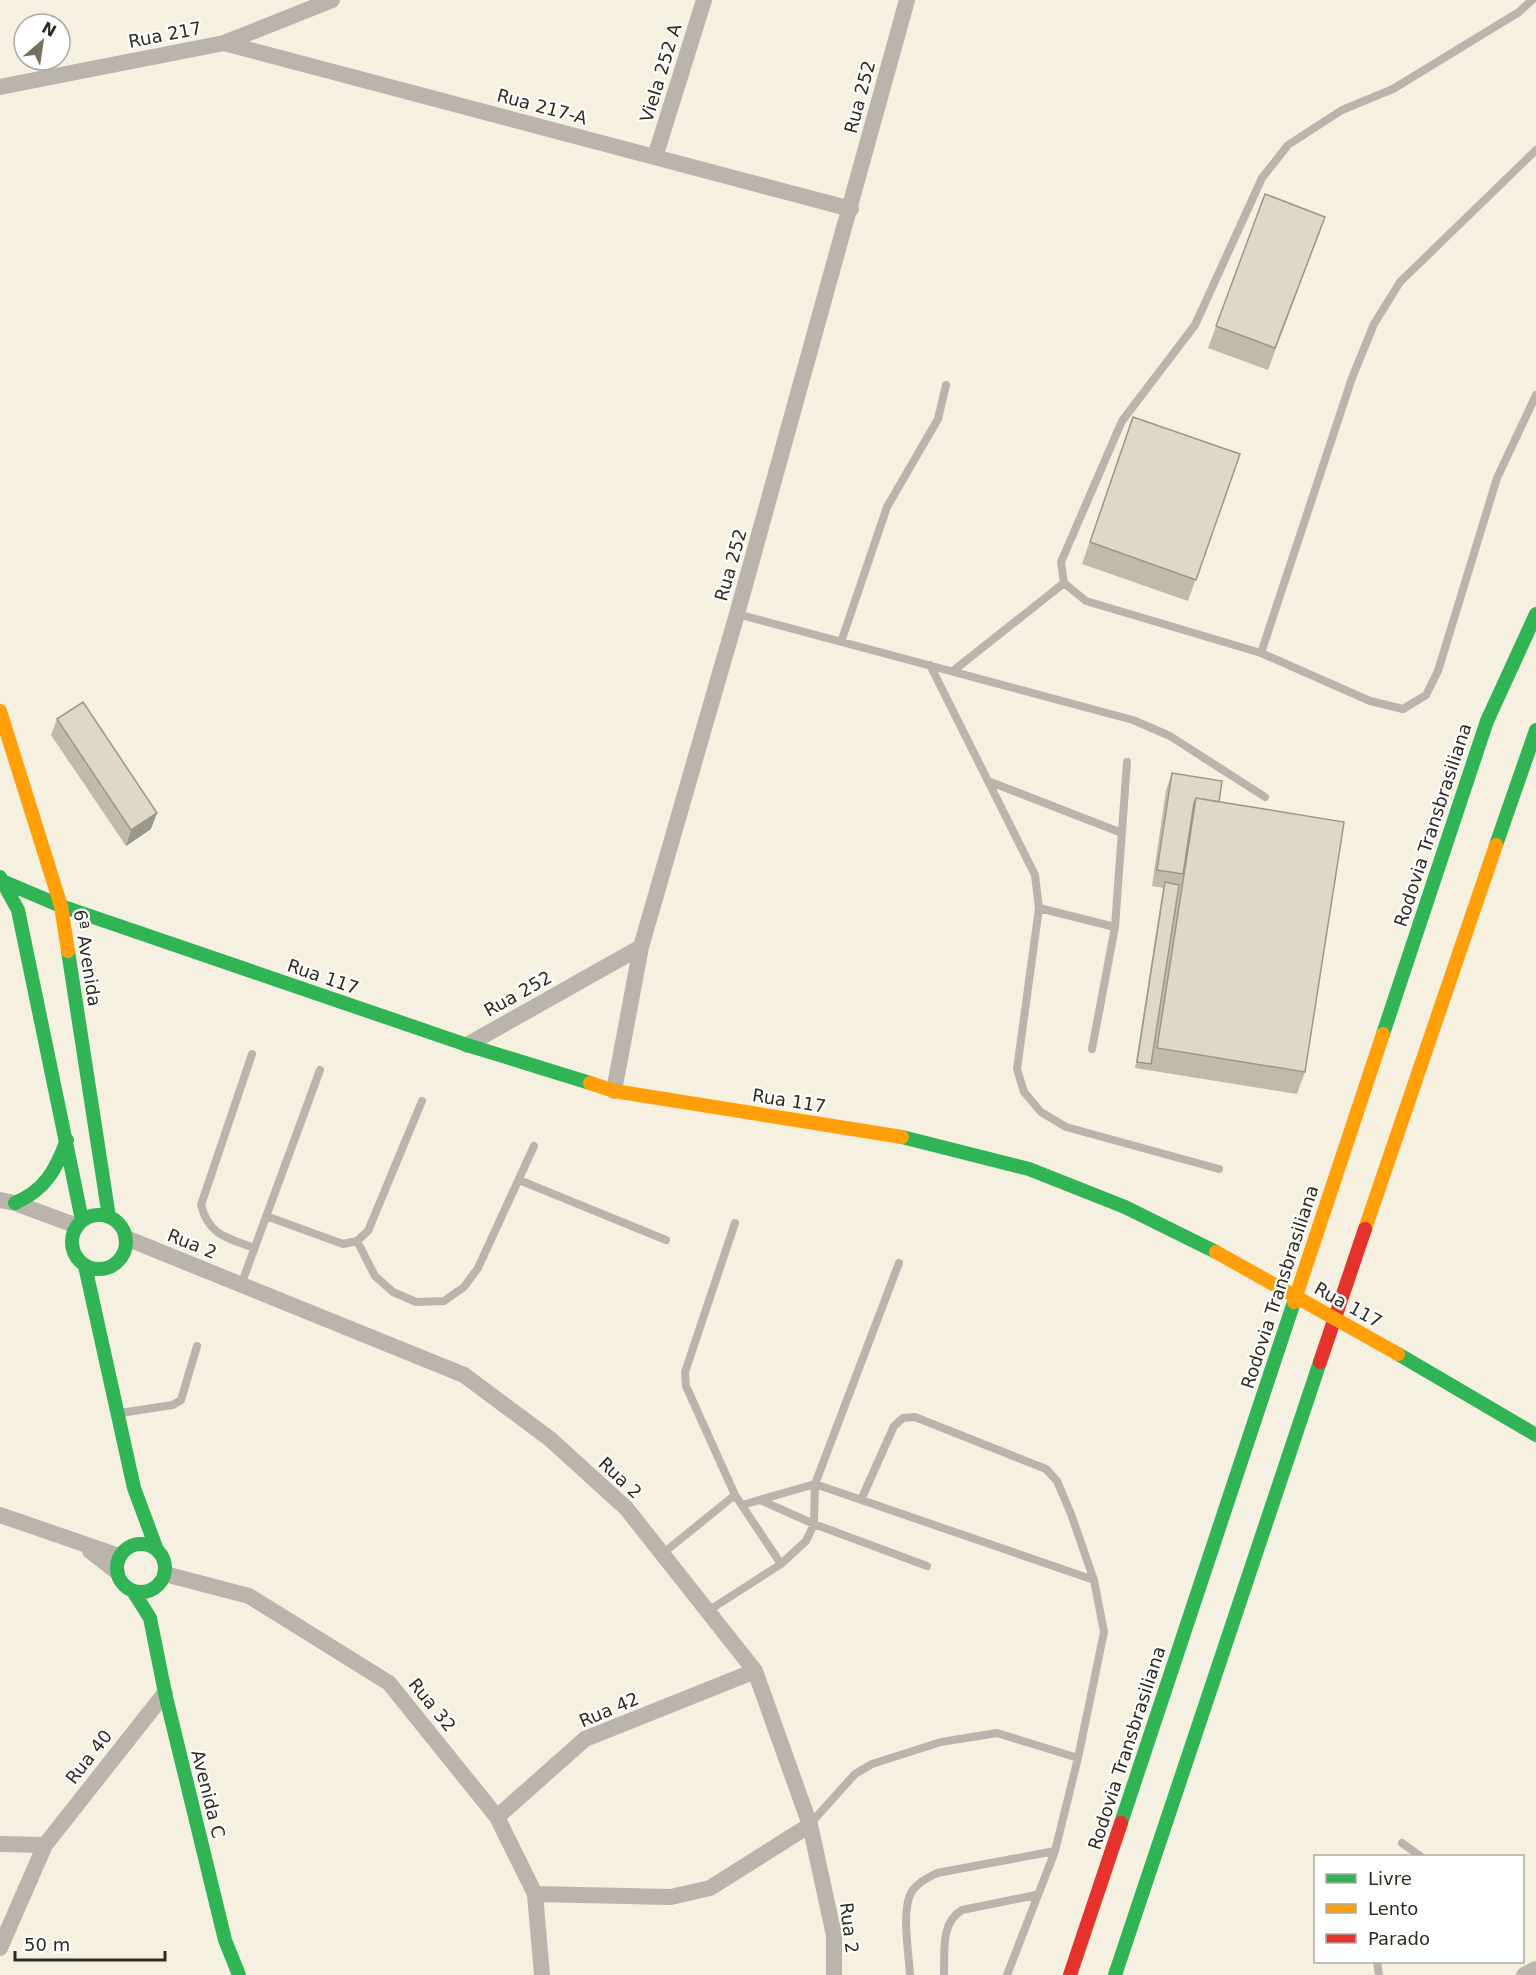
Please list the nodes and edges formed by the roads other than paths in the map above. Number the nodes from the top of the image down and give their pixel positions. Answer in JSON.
{"nodes":[{"id":1,"x":332,"y":0,"type":"edge"},
{"id":2,"x":704,"y":0,"type":"edge"},
{"id":3,"x":907,"y":0,"type":"edge"},
{"id":4,"x":1532,"y":0,"type":"edge"},
{"id":5,"x":224,"y":43,"type":"junction"},
{"id":6,"x":0,"y":87,"type":"edge"},
{"id":7,"x":1536,"y":150,"type":"edge"},
{"id":8,"x":655,"y":157,"type":"junction"},
{"id":9,"x":850,"y":209,"type":"junction"},
{"id":10,"x":946,"y":385,"type":"dead end"},
{"id":11,"x":1536,"y":395,"type":"edge"},
{"id":12,"x":1064,"y":583,"type":"junction"},
{"id":13,"x":737,"y":614,"type":"junction"},
{"id":14,"x":1536,"y":614,"type":"edge"},
{"id":15,"x":841,"y":642,"type":"junction"},
{"id":16,"x":1261,"y":653,"type":"junction"},
{"id":17,"x":930,"y":665,"type":"junction"},
{"id":18,"x":953,"y":671,"type":"junction"},
{"id":19,"x":0,"y":711,"type":"edge"},
{"id":20,"x":1536,"y":730,"type":"edge"},
{"id":21,"x":1127,"y":762,"type":"dead end"},
{"id":22,"x":988,"y":781,"type":"junction"},
{"id":23,"x":1265,"y":797,"type":"dead end"},
{"id":24,"x":1122,"y":833,"type":"junction"},
{"id":25,"x":1,"y":879,"type":"edge"},
{"id":26,"x":61,"y":906,"type":"junction"},
{"id":27,"x":1039,"y":908,"type":"junction"},
{"id":28,"x":18,"y":910,"type":"junction"},
{"id":29,"x":1115,"y":927,"type":"junction"},
{"id":30,"x":641,"y":947,"type":"junction"},
{"id":31,"x":467,"y":1045,"type":"junction"},
{"id":32,"x":1092,"y":1049,"type":"dead end"},
{"id":33,"x":252,"y":1054,"type":"dead end"},
{"id":34,"x":320,"y":1070,"type":"dead end"},
{"id":35,"x":614,"y":1091,"type":"junction"},
{"id":36,"x":422,"y":1101,"type":"dead end"},
{"id":37,"x":67,"y":1139,"type":"junction"},
{"id":38,"x":534,"y":1146,"type":"dead end"},
{"id":39,"x":1219,"y":1169,"type":"dead end"},
{"id":40,"x":519,"y":1180,"type":"junction"},
{"id":41,"x":8,"y":1201,"type":"edge"},
{"id":42,"x":266,"y":1216,"type":"junction"},
{"id":43,"x":109,"y":1217,"type":"junction"},
{"id":44,"x":79,"y":1223,"type":"junction"},
{"id":45,"x":735,"y":1223,"type":"dead end"},
{"id":46,"x":126,"y":1238,"type":"junction"},
{"id":47,"x":666,"y":1240,"type":"dead end"},
{"id":48,"x":357,"y":1241,"type":"junction"},
{"id":49,"x":254,"y":1248,"type":"junction"},
{"id":50,"x":899,"y":1263,"type":"dead end"},
{"id":51,"x":85,"y":1266,"type":"junction"},
{"id":52,"x":107,"y":1278,"type":"junction"},
{"id":53,"x":241,"y":1285,"type":"junction"},
{"id":54,"x":96,"y":1310,"type":"junction"},
{"id":55,"x":197,"y":1347,"type":"dead end"},
{"id":56,"x":116,"y":1414,"type":"junction"},
{"id":57,"x":1536,"y":1435,"type":"edge"},
{"id":58,"x":815,"y":1484,"type":"junction"},
{"id":59,"x":134,"y":1488,"type":"junction"},
{"id":60,"x":735,"y":1494,"type":"junction"},
{"id":61,"x":760,"y":1500,"type":"junction"},
{"id":62,"x":861,"y":1500,"type":"junction"},
{"id":63,"x":742,"y":1505,"type":"junction"},
{"id":64,"x":0,"y":1515,"type":"edge"},
{"id":65,"x":814,"y":1524,"type":"junction"},
{"id":66,"x":126,"y":1546,"type":"junction"},
{"id":67,"x":157,"y":1550,"type":"junction"},
{"id":68,"x":662,"y":1554,"type":"junction"},
{"id":69,"x":781,"y":1564,"type":"junction"},
{"id":70,"x":927,"y":1566,"type":"dead end"},
{"id":71,"x":1094,"y":1580,"type":"junction"},
{"id":72,"x":160,"y":1581,"type":"junction"},
{"id":73,"x":133,"y":1592,"type":"junction"},
{"id":74,"x":708,"y":1611,"type":"junction"},
{"id":75,"x":150,"y":1618,"type":"junction"},
{"id":76,"x":755,"y":1671,"type":"junction"},
{"id":77,"x":165,"y":1694,"type":"junction"},
{"id":78,"x":1078,"y":1758,"type":"junction"},
{"id":79,"x":497,"y":1817,"type":"junction"},
{"id":80,"x":810,"y":1825,"type":"junction"},
{"id":81,"x":1402,"y":1843,"type":"dead end"},
{"id":82,"x":0,"y":1844,"type":"edge"},
{"id":83,"x":45,"y":1845,"type":"junction"},
{"id":84,"x":1054,"y":1851,"type":"junction"},
{"id":85,"x":1417,"y":1855,"type":"edge"},
{"id":86,"x":535,"y":1894,"type":"junction"},
{"id":87,"x":1036,"y":1895,"type":"junction"},
{"id":88,"x":0,"y":1948,"type":"edge"},
{"id":89,"x":1536,"y":1969,"type":"edge"},
{"id":90,"x":239,"y":1975,"type":"edge"},
{"id":91,"x":542,"y":1975,"type":"edge"},
{"id":92,"x":834,"y":1975,"type":"edge"},
{"id":93,"x":910,"y":1975,"type":"edge"},
{"id":94,"x":944,"y":1975,"type":"edge"},
{"id":95,"x":1007,"y":1975,"type":"edge"},
{"id":96,"x":1070,"y":1975,"type":"edge"},
{"id":97,"x":1115,"y":1975,"type":"edge"},
{"id":98,"x":1524,"y":1975,"type":"edge"}],
"edges":[{"from":1,"to":5,"type":"street","name":"Rua 217"},
{"from":2,"to":8,"type":"street","name":"Viela 252 A"},
{"from":3,"to":9,"type":"street","name":"Rua 252"},
{"from":4,"to":12,"type":"lane"},
{"from":5,"to":6,"type":"street","name":"Rua 217"},
{"from":5,"to":8,"type":"street","name":"Rua 217-A"},
{"from":7,"to":16,"type":"lane"},
{"from":8,"to":9,"type":"street","name":"Rua 217-A"},
{"from":9,"to":13,"type":"street","name":"Rua 252"},
{"from":10,"to":15,"type":"lane"},
{"from":11,"to":16,"type":"lane"},
{"from":12,"to":16,"type":"lane"},
{"from":12,"to":18,"type":"lane"},
{"from":13,"to":15,"type":"lane"},
{"from":13,"to":30,"type":"street","name":"Rua 252"},
{"from":14,"to":96,"type":"main road","name":"Rodovia Transbrasiliana"},
{"from":15,"to":17,"type":"lane"},
{"from":17,"to":18,"type":"lane"},
{"from":17,"to":22,"type":"lane"},
{"from":18,"to":23,"type":"lane"},
{"from":19,"to":26,"type":"main road","name":"6ª Avenida"},
{"from":20,"to":97,"type":"main road"},
{"from":21,"to":24,"type":"lane"},
{"from":22,"to":24,"type":"lane"},
{"from":22,"to":27,"type":"lane"},
{"from":24,"to":29,"type":"lane"},
{"from":25,"to":26,"type":"main road","name":"Rua 117"},
{"from":25,"to":28,"type":"main road"},
{"from":26,"to":28,"type":"main road"},
{"from":26,"to":31,"type":"main road","name":"Rua 117"},
{"from":26,"to":43,"type":"main road","name":"6ª Avenida"},
{"from":27,"to":29,"type":"lane"},
{"from":27,"to":39,"type":"lane"},
{"from":28,"to":37,"type":"main road"},
{"from":29,"to":32,"type":"lane"},
{"from":30,"to":31,"type":"street","name":"Rua 252"},
{"from":30,"to":35,"type":"street"},
{"from":31,"to":35,"type":"main road","name":"Rua 117"},
{"from":33,"to":49,"type":"lane"},
{"from":34,"to":42,"type":"lane"},
{"from":35,"to":57,"type":"main road","name":"Rua 117","bridge":true},
{"from":36,"to":48,"type":"lane"},
{"from":37,"to":41,"type":"main road"},
{"from":37,"to":44,"type":"main road"},
{"from":38,"to":40,"type":"lane"},
{"from":40,"to":47,"type":"lane"},
{"from":40,"to":48,"type":"lane"},
{"from":41,"to":44,"type":"street"},
{"from":42,"to":48,"type":"lane"},
{"from":42,"to":49,"type":"lane"},
{"from":43,"to":44,"type":"main road"},
{"from":43,"to":46,"type":"main road"},
{"from":44,"to":51,"type":"main road"},
{"from":45,"to":60,"type":"lane"},
{"from":46,"to":52,"type":"main road"},
{"from":46,"to":53,"type":"street","name":"Rua 2"},
{"from":49,"to":53,"type":"lane"},
{"from":50,"to":58,"type":"lane"},
{"from":51,"to":52,"type":"main road"},
{"from":51,"to":54,"type":"main road"},
{"from":52,"to":54,"type":"main road"},
{"from":53,"to":68,"type":"street","name":"Rua 2"},
{"from":54,"to":56,"type":"main road"},
{"from":55,"to":56,"type":"lane"},
{"from":56,"to":59,"type":"main road"},
{"from":58,"to":61,"type":"lane"},
{"from":58,"to":62,"type":"lane"},
{"from":58,"to":65,"type":"lane"},
{"from":59,"to":66,"type":"main road"},
{"from":59,"to":67,"type":"main road"},
{"from":60,"to":63,"type":"lane"},
{"from":60,"to":68,"type":"lane"},
{"from":61,"to":63,"type":"lane"},
{"from":61,"to":65,"type":"lane"},
{"from":62,"to":71,"type":"lane"},
{"from":62,"to":71,"type":"lane"},
{"from":63,"to":69,"type":"lane"},
{"from":64,"to":66,"type":"street"},
{"from":65,"to":69,"type":"lane"},
{"from":65,"to":70,"type":"lane"},
{"from":66,"to":67,"type":"main road"},
{"from":66,"to":73,"type":"main road"},
{"from":67,"to":72,"type":"main road"},
{"from":68,"to":74,"type":"street","name":"Rua 2"},
{"from":69,"to":74,"type":"lane"},
{"from":71,"to":78,"type":"lane"},
{"from":72,"to":73,"type":"main road"},
{"from":72,"to":75,"type":"main road","name":"Avenida C"},
{"from":72,"to":79,"type":"street","name":"Rua 32"},
{"from":73,"to":75,"type":"main road","name":"Avenida C"},
{"from":74,"to":76,"type":"street","name":"Rua 2"},
{"from":75,"to":77,"type":"main road","name":"Avenida C"},
{"from":76,"to":79,"type":"street","name":"Rua 42"},
{"from":76,"to":80,"type":"street","name":"Rua 2"},
{"from":77,"to":83,"type":"street","name":"Rua 40"},
{"from":77,"to":90,"type":"main road","name":"Avenida C"},
{"from":78,"to":80,"type":"lane"},
{"from":78,"to":84,"type":"lane"},
{"from":79,"to":86,"type":"street","name":"Rua 32"},
{"from":80,"to":86,"type":"street"},
{"from":80,"to":92,"type":"street","name":"Rua 2"},
{"from":81,"to":85,"type":"lane"},
{"from":82,"to":83,"type":"street"},
{"from":83,"to":88,"type":"street","name":"Rua 40"},
{"from":84,"to":87,"type":"lane"},
{"from":84,"to":93,"type":"lane"},
{"from":86,"to":91,"type":"street","name":"Rua 32"},
{"from":87,"to":94,"type":"lane"},
{"from":87,"to":95,"type":"lane"},
{"from":89,"to":98,"type":"street"}]}
